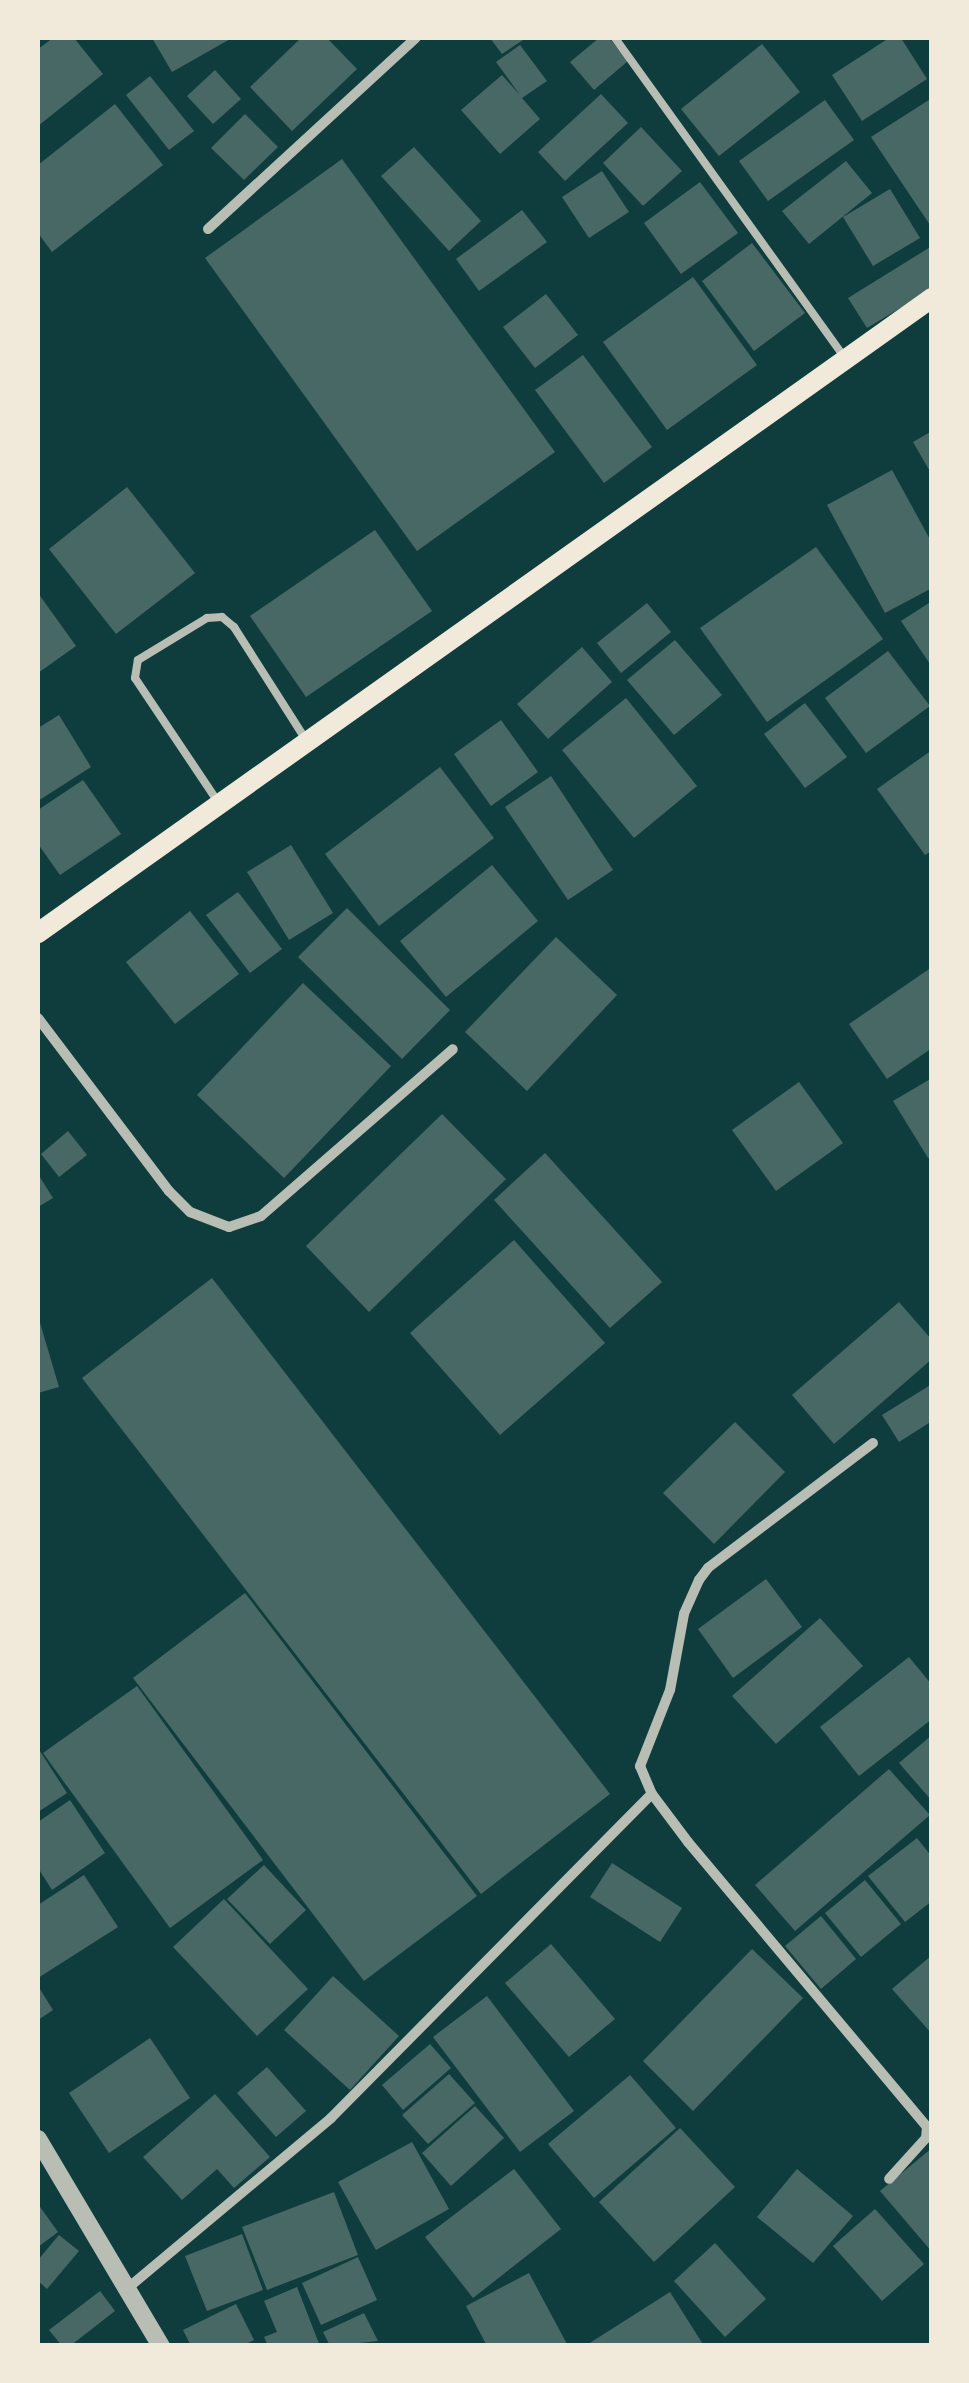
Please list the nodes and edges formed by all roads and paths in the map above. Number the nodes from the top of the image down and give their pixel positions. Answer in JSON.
{"nodes":[{"id":1,"x":416,"y":38,"type":"edge"},
{"id":2,"x":615,"y":38,"type":"edge"},
{"id":3,"x":208,"y":229,"type":"dead end"},
{"id":4,"x":932,"y":298,"type":"edge"},
{"id":5,"x":845,"y":358,"type":"junction"},
{"id":6,"x":306,"y":740,"type":"junction"},
{"id":7,"x":218,"y":802,"type":"junction"},
{"id":8,"x":38,"y":934,"type":"edge"},
{"id":9,"x":38,"y":1018,"type":"edge"},
{"id":10,"x":453,"y":1049,"type":"dead end"},
{"id":11,"x":873,"y":1443,"type":"dead end"},
{"id":12,"x":652,"y":1794,"type":"junction"},
{"id":13,"x":38,"y":2139,"type":"edge"},
{"id":14,"x":889,"y":2178,"type":"dead end"},
{"id":15,"x":129,"y":2287,"type":"junction"},
{"id":16,"x":161,"y":2346,"type":"edge"}],
"edges":[{"from":1,"to":3,"type":"street"},
{"from":2,"to":5,"type":"lane"},
{"from":4,"to":5,"type":"main road"},
{"from":5,"to":6,"type":"main road"},
{"from":6,"to":7,"type":"main road"},
{"from":6,"to":7,"type":"lane"},
{"from":7,"to":8,"type":"main road"},
{"from":9,"to":10,"type":"street"},
{"from":11,"to":12,"type":"street"},
{"from":12,"to":14,"type":"street"},
{"from":12,"to":15,"type":"street"},
{"from":13,"to":15,"type":"street"},
{"from":15,"to":16,"type":"street"}]}
